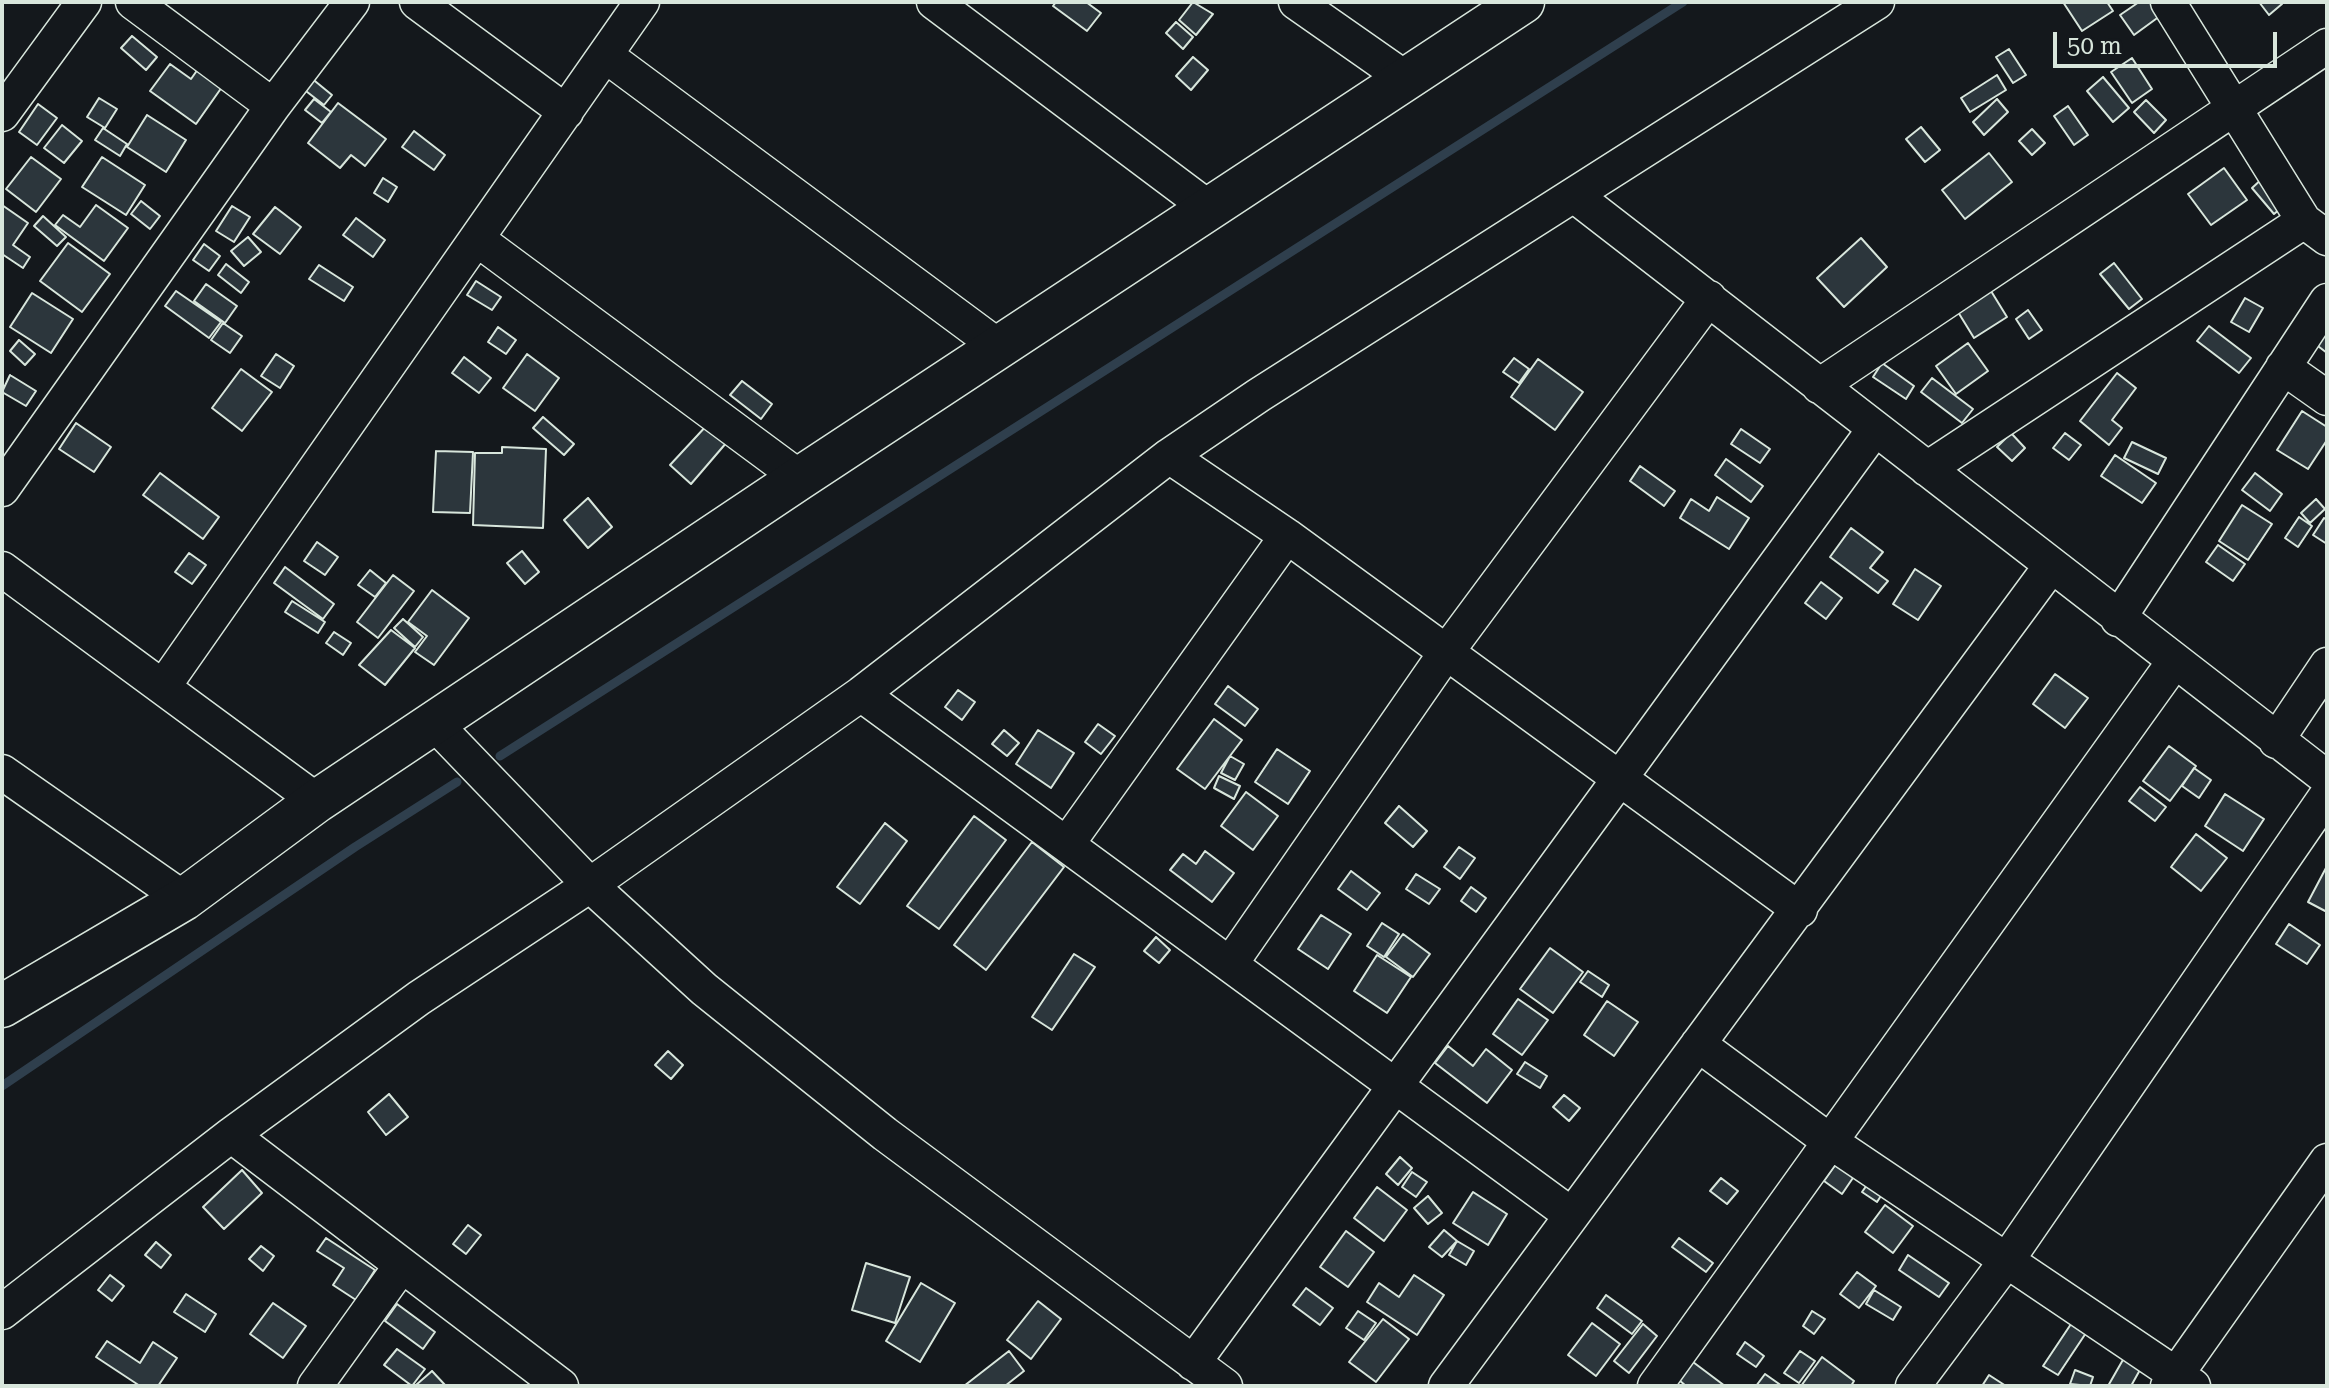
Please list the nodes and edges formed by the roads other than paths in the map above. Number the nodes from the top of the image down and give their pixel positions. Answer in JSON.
{"nodes":[{"id":1,"x":84,"y":2,"type":"edge"},
{"id":2,"x":133,"y":2,"type":"edge"},
{"id":3,"x":352,"y":2,"type":"edge"},
{"id":4,"x":417,"y":2,"type":"edge"},
{"id":5,"x":642,"y":2,"type":"edge"},
{"id":6,"x":934,"y":2,"type":"edge"},
{"id":7,"x":1296,"y":2,"type":"edge"},
{"id":8,"x":1523,"y":2,"type":"edge"},
{"id":9,"x":1877,"y":2,"type":"edge"},
{"id":10,"x":2168,"y":2,"type":"edge"},
{"id":11,"x":2327,"y":46,"type":"edge"},
{"id":12,"x":605,"y":55,"type":"junction"},
{"id":13,"x":1406,"y":79,"type":"junction"},
{"id":14,"x":273,"y":106,"type":"junction"},
{"id":15,"x":2236,"y":107,"type":"junction"},
{"id":16,"x":566,"y":112,"type":"junction"},
{"id":17,"x":2,"y":114,"type":"edge"},
{"id":18,"x":1574,"y":195,"type":"junction"},
{"id":19,"x":1210,"y":209,"type":"junction"},
{"id":20,"x":2316,"y":230,"type":"edge"},
{"id":21,"x":477,"y":239,"type":"junction"},
{"id":22,"x":1709,"y":298,"type":"junction"},
{"id":23,"x":2327,"y":301,"type":"edge"},
{"id":24,"x":999,"y":347,"type":"junction"},
{"id":25,"x":2283,"y":367,"type":"junction"},
{"id":26,"x":1819,"y":386,"type":"junction"},
{"id":27,"x":2327,"y":398,"type":"edge"},
{"id":28,"x":1874,"y":430,"type":"junction"},
{"id":29,"x":1169,"y":456,"type":"junction"},
{"id":30,"x":1927,"y":469,"type":"junction"},
{"id":31,"x":800,"y":478,"type":"junction"},
{"id":32,"x":2,"y":489,"type":"edge"},
{"id":33,"x":1287,"y":536,"type":"junction"},
{"id":34,"x":2051,"y":566,"type":"junction"},
{"id":35,"x":2,"y":569,"type":"edge"},
{"id":36,"x":2118,"y":619,"type":"junction"},
{"id":37,"x":1445,"y":654,"type":"junction"},
{"id":38,"x":2174,"y":662,"type":"junction"},
{"id":39,"x":2327,"y":665,"type":"edge"},
{"id":40,"x":163,"y":687,"type":"junction"},
{"id":41,"x":861,"y":694,"type":"junction"},
{"id":42,"x":435,"y":724,"type":"junction"},
{"id":43,"x":2276,"y":741,"type":"junction"},
{"id":44,"x":2,"y":772,"type":"edge"},
{"id":45,"x":2327,"y":778,"type":"edge"},
{"id":46,"x":1620,"y":781,"type":"junction"},
{"id":47,"x":2327,"y":795,"type":"edge"},
{"id":48,"x":317,"y":801,"type":"junction"},
{"id":49,"x":1067,"y":844,"type":"junction"},
{"id":50,"x":590,"y":885,"type":"junction"},
{"id":51,"x":184,"y":899,"type":"junction"},
{"id":52,"x":1800,"y":910,"type":"junction"},
{"id":53,"x":1231,"y":963,"type":"junction"},
{"id":54,"x":2,"y":1006,"type":"edge"},
{"id":55,"x":1698,"y":1044,"type":"junction"},
{"id":56,"x":1395,"y":1086,"type":"junction"},
{"id":57,"x":231,"y":1135,"type":"junction"},
{"id":58,"x":1828,"y":1140,"type":"junction"},
{"id":59,"x":2327,"y":1161,"type":"edge"},
{"id":60,"x":1570,"y":1214,"type":"junction"},
{"id":61,"x":2007,"y":1260,"type":"junction"},
{"id":62,"x":401,"y":1266,"type":"junction"},
{"id":63,"x":2,"y":1312,"type":"edge"},
{"id":64,"x":1193,"y":1363,"type":"junction"},
{"id":65,"x":2179,"y":1382,"type":"edge"},
{"id":66,"x":315,"y":1386,"type":"edge"},
{"id":67,"x":561,"y":1386,"type":"edge"},
{"id":68,"x":1225,"y":1386,"type":"edge"},
{"id":69,"x":1446,"y":1386,"type":"edge"},
{"id":70,"x":1655,"y":1386,"type":"edge"},
{"id":71,"x":1913,"y":1386,"type":"edge"}],
"edges":[{"from":1,"to":17,"type":"street"},
{"from":2,"to":14,"type":"street"},
{"from":3,"to":14,"type":"street"},
{"from":4,"to":16,"type":"street"},
{"from":5,"to":12,"type":"street"},
{"from":6,"to":19,"type":"street"},
{"from":7,"to":13,"type":"street"},
{"from":8,"to":13,"type":"main road"},
{"from":9,"to":18,"type":"street"},
{"from":10,"to":15,"type":"street"},
{"from":11,"to":15,"type":"street"},
{"from":12,"to":16,"type":"street"},
{"from":12,"to":24,"type":"street"},
{"from":13,"to":19,"type":"main road"},
{"from":14,"to":32,"type":"street"},
{"from":15,"to":20,"type":"street"},
{"from":15,"to":26,"type":"street"},
{"from":16,"to":21,"type":"street"},
{"from":18,"to":22,"type":"street"},
{"from":18,"to":29,"type":"street"},
{"from":19,"to":24,"type":"main road"},
{"from":20,"to":30,"type":"street"},
{"from":21,"to":31,"type":"street"},
{"from":21,"to":40,"type":"street"},
{"from":22,"to":26,"type":"street"},
{"from":22,"to":37,"type":"street"},
{"from":23,"to":25,"type":"street"},
{"from":24,"to":31,"type":"main road"},
{"from":25,"to":27,"type":"street"},
{"from":25,"to":36,"type":"street"},
{"from":26,"to":28,"type":"street"},
{"from":28,"to":30,"type":"street"},
{"from":28,"to":46,"type":"street"},
{"from":29,"to":33,"type":"street"},
{"from":29,"to":41,"type":"street"},
{"from":30,"to":34,"type":"street"},
{"from":31,"to":42,"type":"main road"},
{"from":33,"to":37,"type":"street"},
{"from":33,"to":49,"type":"street"},
{"from":34,"to":36,"type":"street"},
{"from":34,"to":52,"type":"street"},
{"from":35,"to":40,"type":"street"},
{"from":36,"to":38,"type":"street"},
{"from":37,"to":46,"type":"street"},
{"from":37,"to":53,"type":"street"},
{"from":38,"to":43,"type":"street"},
{"from":38,"to":58,"type":"street"},
{"from":39,"to":43,"type":"street"},
{"from":40,"to":48,"type":"street"},
{"from":41,"to":49,"type":"street"},
{"from":41,"to":50,"type":"street"},
{"from":42,"to":48,"type":"main road"},
{"from":42,"to":50,"type":"street"},
{"from":43,"to":45,"type":"street"},
{"from":44,"to":51,"type":"street"},
{"from":46,"to":52,"type":"street"},
{"from":46,"to":56,"type":"street"},
{"from":47,"to":61,"type":"street"},
{"from":48,"to":51,"type":"main road"},
{"from":49,"to":53,"type":"street"},
{"from":50,"to":57,"type":"street"},
{"from":50,"to":64,"type":"street"},
{"from":51,"to":54,"type":"main road"},
{"from":52,"to":55,"type":"street"},
{"from":53,"to":56,"type":"street"},
{"from":55,"to":58,"type":"street"},
{"from":55,"to":60,"type":"street"},
{"from":56,"to":60,"type":"street"},
{"from":56,"to":64,"type":"street"},
{"from":57,"to":62,"type":"street"},
{"from":57,"to":63,"type":"street"},
{"from":58,"to":61,"type":"street"},
{"from":58,"to":70,"type":"street"},
{"from":59,"to":65,"type":"street"},
{"from":60,"to":69,"type":"street"},
{"from":61,"to":65,"type":"street"},
{"from":61,"to":71,"type":"street"},
{"from":62,"to":66,"type":"street"},
{"from":62,"to":67,"type":"street"},
{"from":64,"to":68,"type":"street"}]}
